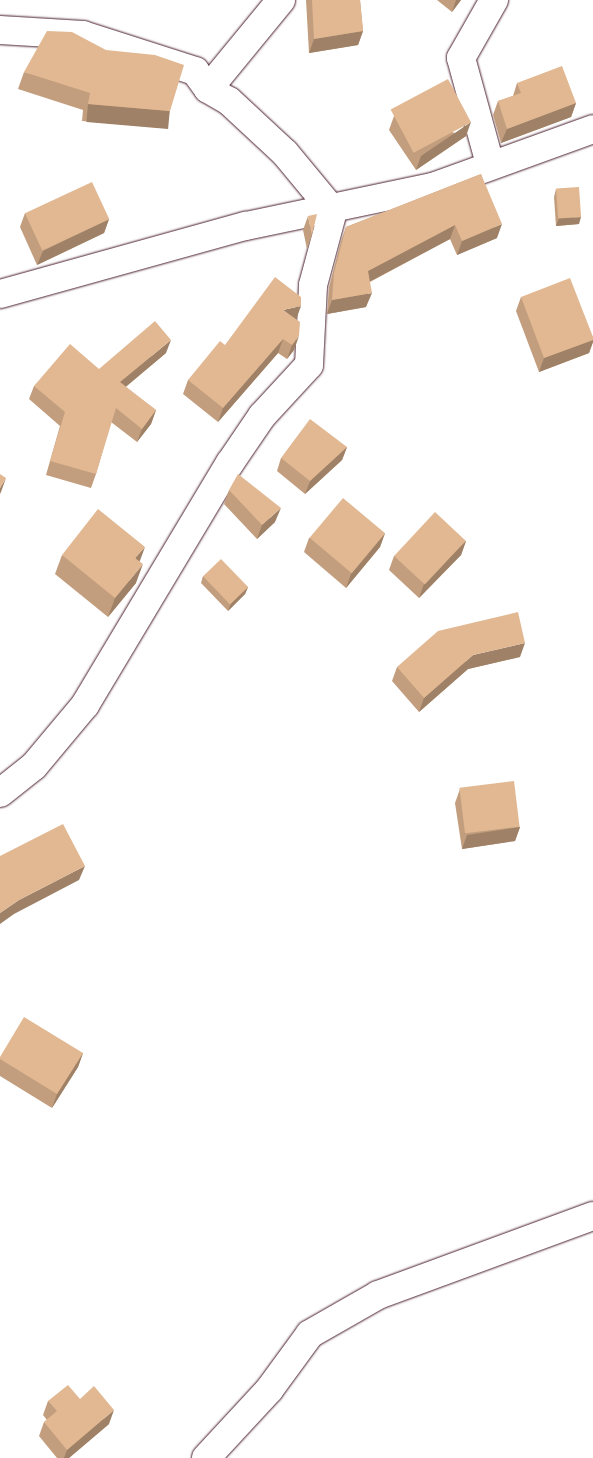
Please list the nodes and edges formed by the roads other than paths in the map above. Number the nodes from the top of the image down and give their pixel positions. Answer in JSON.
{"nodes":[{"id":1,"x":282,"y":0,"type":"edge"},
{"id":2,"x":494,"y":0,"type":"edge"},
{"id":3,"x":0,"y":30,"type":"edge"},
{"id":4,"x":208,"y":89,"type":"junction"},
{"id":5,"x":593,"y":129,"type":"edge"},
{"id":6,"x":490,"y":164,"type":"junction"},
{"id":7,"x":333,"y":211,"type":"junction"},
{"id":8,"x":0,"y":294,"type":"edge"},
{"id":9,"x":0,"y":793,"type":"edge"},
{"id":10,"x":593,"y":1216,"type":"edge"},
{"id":11,"x":206,"y":1458,"type":"edge"}],
"edges":[{"from":1,"to":4,"type":"street"},
{"from":2,"to":6,"type":"street"},
{"from":3,"to":4,"type":"street"},
{"from":4,"to":7,"type":"street"},
{"from":5,"to":6,"type":"street"},
{"from":6,"to":7,"type":"street"},
{"from":7,"to":8,"type":"street"},
{"from":7,"to":9,"type":"street"},
{"from":10,"to":11,"type":"street"}]}
